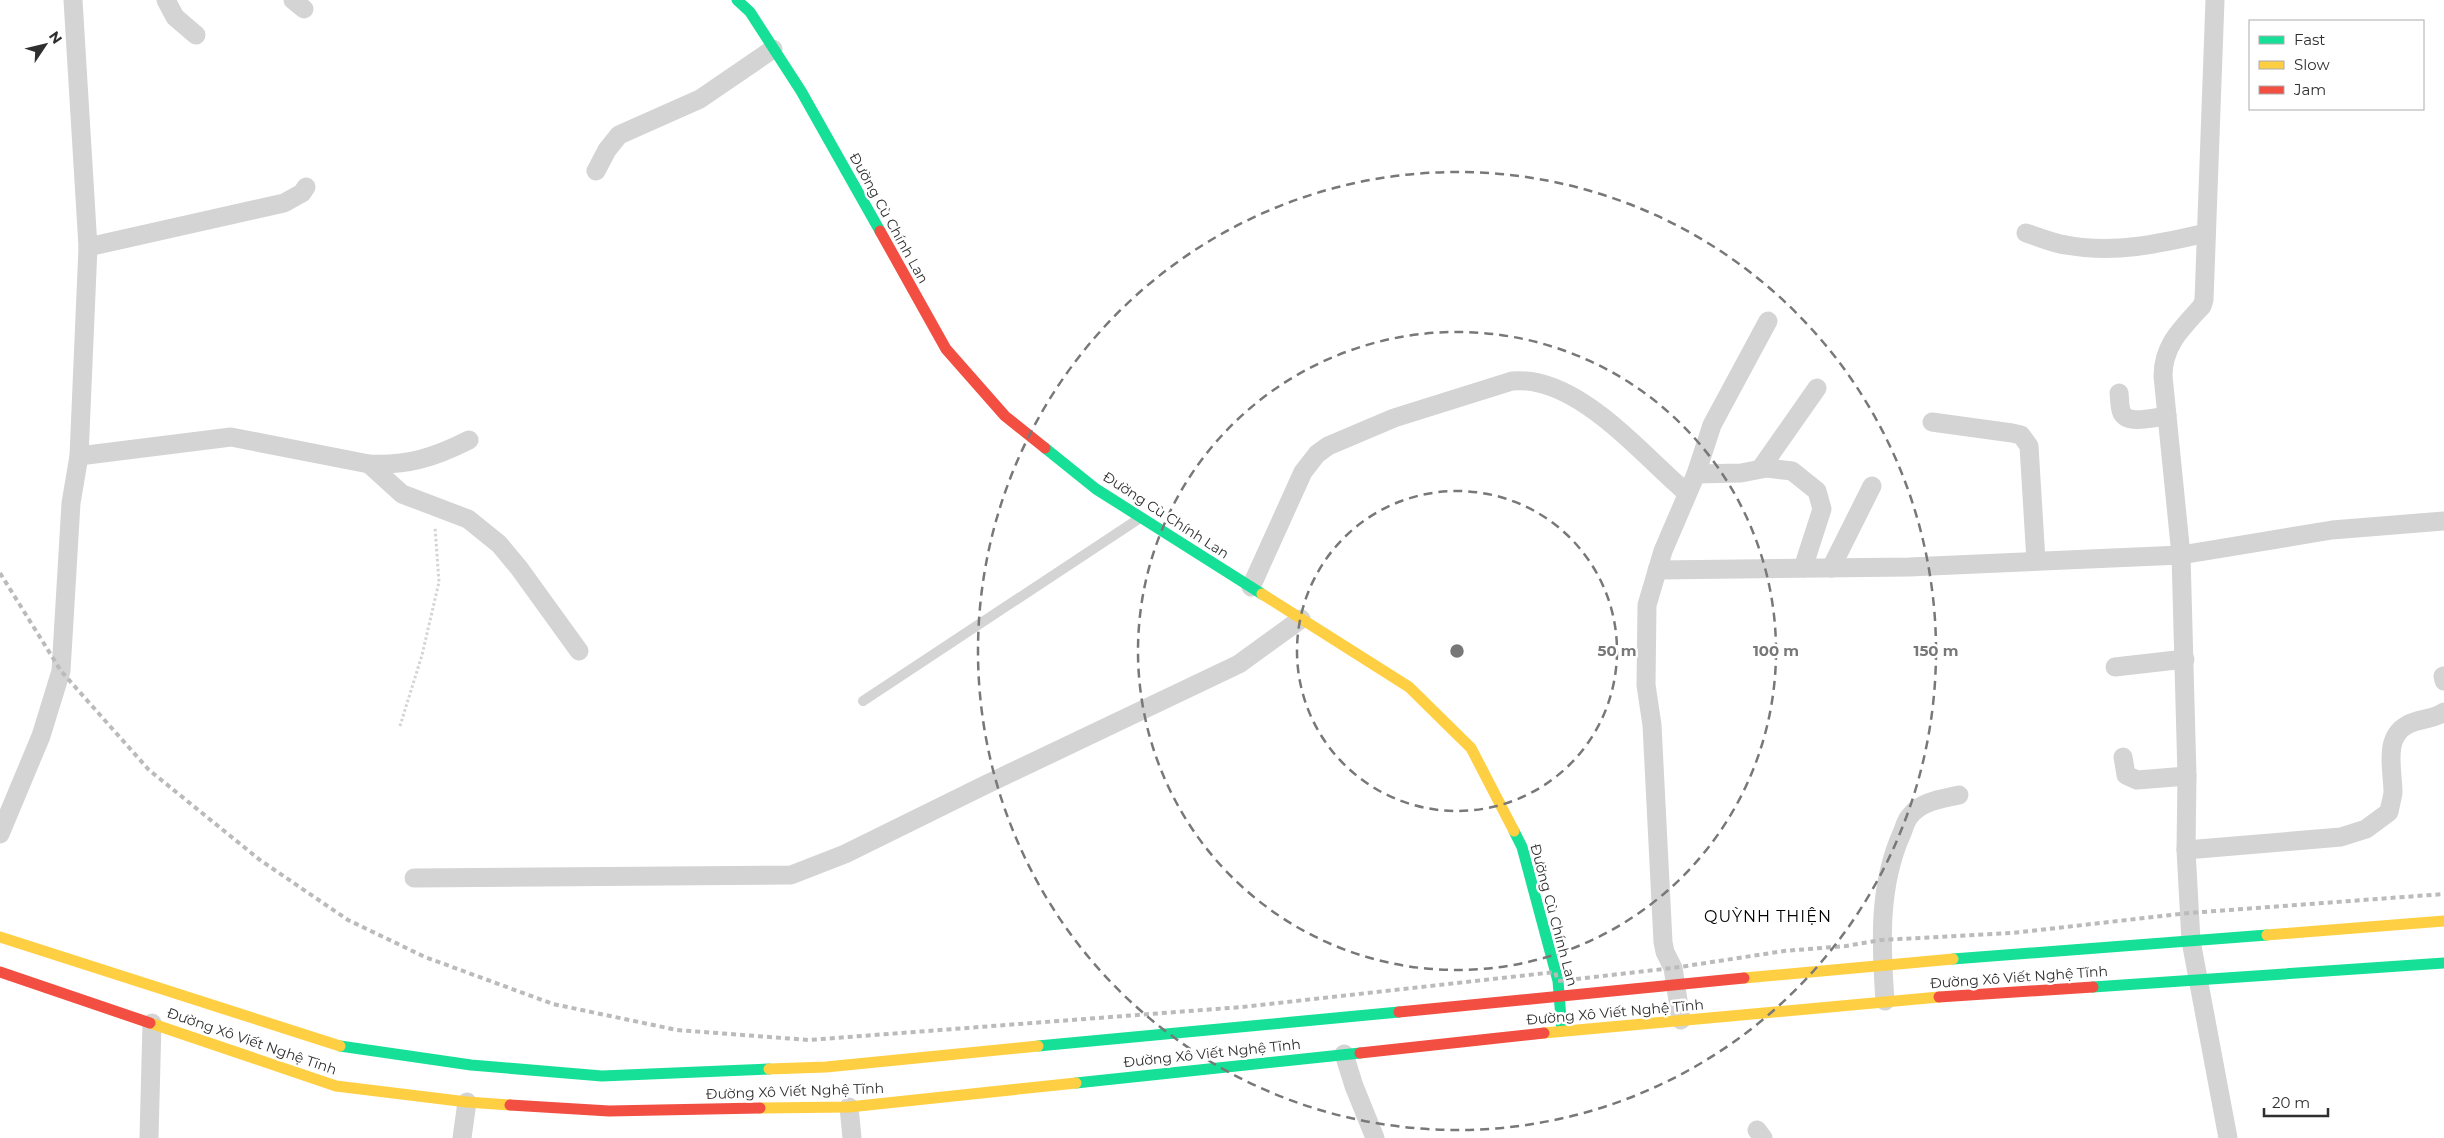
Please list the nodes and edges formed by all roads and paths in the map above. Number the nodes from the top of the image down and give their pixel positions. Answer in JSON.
{"nodes":[{"id":1,"x":73,"y":0,"type":"edge"},
{"id":2,"x":166,"y":0,"type":"edge"},
{"id":3,"x":738,"y":0,"type":"edge"},
{"id":4,"x":2215,"y":0,"type":"edge"},
{"id":5,"x":196,"y":35,"type":"dead end"},
{"id":6,"x":773,"y":49,"type":"junction"},
{"id":7,"x":596,"y":171,"type":"dead end"},
{"id":8,"x":306,"y":187,"type":"dead end"},
{"id":9,"x":2026,"y":233,"type":"dead end"},
{"id":10,"x":2206,"y":233,"type":"junction"},
{"id":11,"x":88,"y":247,"type":"junction"},
{"id":12,"x":1768,"y":321,"type":"dead end"},
{"id":13,"x":1818,"y":388,"type":"dead end"},
{"id":14,"x":2119,"y":393,"type":"dead end"},
{"id":15,"x":2167,"y":416,"type":"junction"},
{"id":16,"x":1932,"y":422,"type":"dead end"},
{"id":17,"x":469,"y":440,"type":"dead end"},
{"id":18,"x":79,"y":456,"type":"junction"},
{"id":19,"x":369,"y":464,"type":"junction"},
{"id":20,"x":1761,"y":468,"type":"junction"},
{"id":21,"x":1696,"y":474,"type":"junction"},
{"id":22,"x":1872,"y":486,"type":"dead end"},
{"id":23,"x":1687,"y":493,"type":"junction"},
{"id":24,"x":434,"y":504,"type":"junction"},
{"id":25,"x":1141,"y":518,"type":"junction"},
{"id":26,"x":2444,"y":521,"type":"edge"},
{"id":27,"x":2181,"y":555,"type":"junction"},
{"id":28,"x":2036,"y":561,"type":"junction"},
{"id":29,"x":1802,"y":568,"type":"junction"},
{"id":30,"x":1831,"y":568,"type":"junction"},
{"id":31,"x":1657,"y":570,"type":"junction"},
{"id":32,"x":1251,"y":587,"type":"junction"},
{"id":33,"x":1301,"y":619,"type":"junction"},
{"id":34,"x":579,"y":651,"type":"dead end"},
{"id":35,"x":2185,"y":659,"type":"junction"},
{"id":36,"x":2115,"y":667,"type":"dead end"},
{"id":37,"x":863,"y":701,"type":"dead end"},
{"id":38,"x":2444,"y":712,"type":"edge"},
{"id":39,"x":400,"y":726,"type":"dead end"},
{"id":40,"x":2123,"y":757,"type":"dead end"},
{"id":41,"x":2187,"y":776,"type":"junction"},
{"id":42,"x":1959,"y":795,"type":"dead end"},
{"id":43,"x":0,"y":834,"type":"edge"},
{"id":44,"x":2186,"y":850,"type":"junction"},
{"id":45,"x":414,"y":878,"type":"dead end"},
{"id":46,"x":2444,"y":921,"type":"edge"},
{"id":47,"x":0,"y":937,"type":"edge"},
{"id":48,"x":2191,"y":942,"type":"junction"},
{"id":49,"x":2444,"y":963,"type":"edge"},
{"id":50,"x":1882,"y":965,"type":"junction"},
{"id":51,"x":0,"y":972,"type":"edge"},
{"id":52,"x":2198,"y":981,"type":"junction"},
{"id":53,"x":1677,"y":984,"type":"junction"},
{"id":54,"x":1560,"y":996,"type":"junction"},
{"id":55,"x":1885,"y":1001,"type":"junction"},
{"id":56,"x":1681,"y":1020,"type":"junction"},
{"id":57,"x":152,"y":1023,"type":"junction"},
{"id":58,"x":1562,"y":1031,"type":"junction"},
{"id":59,"x":1344,"y":1054,"type":"junction"},
{"id":60,"x":467,"y":1102,"type":"junction"},
{"id":61,"x":849,"y":1107,"type":"junction"},
{"id":62,"x":149,"y":1138,"type":"edge"},
{"id":63,"x":462,"y":1138,"type":"edge"},
{"id":64,"x":852,"y":1138,"type":"edge"},
{"id":65,"x":1375,"y":1138,"type":"edge"},
{"id":66,"x":2228,"y":1138,"type":"edge"}],
"edges":[{"from":1,"to":11,"type":"street"},
{"from":2,"to":5,"type":"street"},
{"from":3,"to":6,"type":"main road","name":"Đường Cù Chính Lan"},
{"from":4,"to":10,"type":"street"},
{"from":6,"to":7,"type":"street"},
{"from":6,"to":25,"type":"main road","name":"Đường Cù Chính Lan"},
{"from":8,"to":11,"type":"street"},
{"from":9,"to":10,"type":"street"},
{"from":10,"to":15,"type":"street"},
{"from":11,"to":18,"type":"street"},
{"from":12,"to":21,"type":"street"},
{"from":13,"to":20,"type":"street"},
{"from":14,"to":15,"type":"street"},
{"from":15,"to":27,"type":"street"},
{"from":16,"to":28,"type":"street"},
{"from":17,"to":19,"type":"street"},
{"from":18,"to":19,"type":"street"},
{"from":18,"to":43,"type":"street"},
{"from":19,"to":24,"type":"street"},
{"from":20,"to":21,"type":"street"},
{"from":20,"to":29,"type":"street"},
{"from":21,"to":23,"type":"street"},
{"from":22,"to":30,"type":"street"},
{"from":23,"to":31,"type":"street"},
{"from":23,"to":32,"type":"street"},
{"from":24,"to":34,"type":"street"},
{"from":24,"to":39,"type":"path"},
{"from":25,"to":32,"type":"main road","name":"Đường Cù Chính Lan"},
{"from":25,"to":37,"type":"lane"},
{"from":26,"to":27,"type":"street"},
{"from":27,"to":28,"type":"street"},
{"from":27,"to":35,"type":"street"},
{"from":28,"to":30,"type":"street"},
{"from":29,"to":30,"type":"street"},
{"from":29,"to":31,"type":"street"},
{"from":31,"to":53,"type":"street"},
{"from":32,"to":33,"type":"main road","name":"Đường Cù Chính Lan"},
{"from":33,"to":45,"type":"street"},
{"from":33,"to":54,"type":"main road","name":"Đường Cù Chính Lan"},
{"from":35,"to":36,"type":"street"},
{"from":35,"to":41,"type":"street"},
{"from":38,"to":44,"type":"street"},
{"from":40,"to":41,"type":"street"},
{"from":41,"to":44,"type":"street"},
{"from":42,"to":50,"type":"street"},
{"from":44,"to":48,"type":"street"},
{"from":46,"to":48,"type":"main road","name":"Đường Xô Viết Nghệ Tĩnh"},
{"from":47,"to":54,"type":"main road","name":"Đường Xô Viết Nghệ Tĩnh"},
{"from":48,"to":50,"type":"main road","name":"Đường Xô Viết Nghệ Tĩnh"},
{"from":48,"to":52,"type":"street"},
{"from":49,"to":52,"type":"main road","name":"Đường Xô Viết Nghệ Tĩnh"},
{"from":50,"to":53,"type":"main road","name":"Đường Xô Viết Nghệ Tĩnh"},
{"from":50,"to":55,"type":"street"},
{"from":51,"to":57,"type":"main road","name":"Đường Xô Viết Nghệ Tĩnh"},
{"from":52,"to":55,"type":"main road","name":"Đường Xô Viết Nghệ Tĩnh"},
{"from":52,"to":66,"type":"street"},
{"from":53,"to":54,"type":"main road","name":"Đường Xô Viết Nghệ Tĩnh"},
{"from":53,"to":56,"type":"street"},
{"from":54,"to":58,"type":"main road","name":"Đường Cù Chính Lan"},
{"from":55,"to":56,"type":"main road","name":"Đường Xô Viết Nghệ Tĩnh"},
{"from":56,"to":58,"type":"main road","name":"Đường Xô Viết Nghệ Tĩnh"},
{"from":57,"to":60,"type":"main road","name":"Đường Xô Viết Nghệ Tĩnh"},
{"from":57,"to":62,"type":"street"},
{"from":58,"to":59,"type":"main road","name":"Đường Xô Viết Nghệ Tĩnh"},
{"from":59,"to":61,"type":"main road","name":"Đường Xô Viết Nghệ Tĩnh"},
{"from":59,"to":65,"type":"street"},
{"from":60,"to":61,"type":"main road","name":"Đường Xô Viết Nghệ Tĩnh"},
{"from":60,"to":63,"type":"street"},
{"from":61,"to":64,"type":"street"}]}
